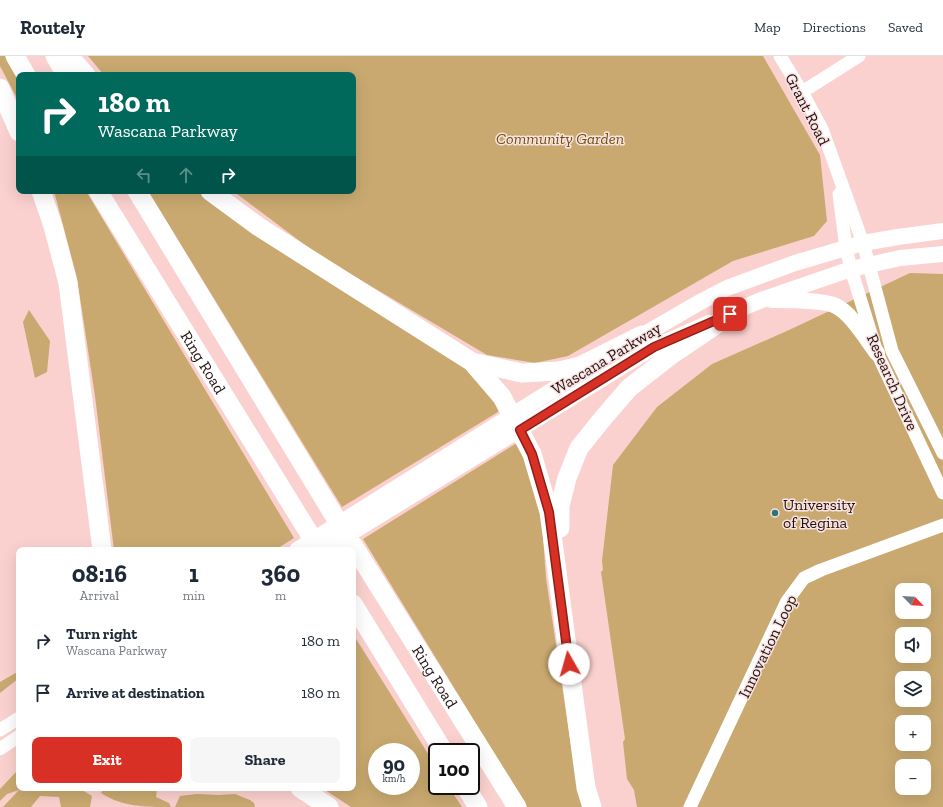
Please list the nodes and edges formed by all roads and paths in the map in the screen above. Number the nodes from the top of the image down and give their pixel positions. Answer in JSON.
{"nodes":[{"id":1,"x":15,"y":56,"type":"edge"},
{"id":2,"x":55,"y":56,"type":"edge"},
{"id":3,"x":69,"y":56,"type":"edge"},
{"id":4,"x":780,"y":56,"type":"edge"},
{"id":5,"x":859,"y":56,"type":"edge"},
{"id":6,"x":24,"y":72,"type":"edge"},
{"id":7,"x":64,"y":72,"type":"edge"},
{"id":8,"x":83,"y":72,"type":"edge"},
{"id":9,"x":0,"y":88,"type":"edge"},
{"id":10,"x":802,"y":92,"type":"junction"},
{"id":11,"x":16,"y":125,"type":"edge"},
{"id":12,"x":833,"y":163,"type":"junction"},
{"id":13,"x":42,"y":194,"type":"edge"},
{"id":14,"x":100,"y":194,"type":"edge"},
{"id":15,"x":139,"y":194,"type":"edge"},
{"id":16,"x":214,"y":194,"type":"edge"},
{"id":17,"x":943,"y":232,"type":"edge"},
{"id":18,"x":863,"y":244,"type":"junction"},
{"id":19,"x":846,"y":248,"type":"junction"},
{"id":20,"x":943,"y":254,"type":"edge"},
{"id":21,"x":869,"y":265,"type":"junction"},
{"id":22,"x":851,"y":269,"type":"junction"},
{"id":23,"x":764,"y":299,"type":"junction"},
{"id":24,"x":741,"y":308,"type":"junction"},
{"id":25,"x":642,"y":335,"type":"junction"},
{"id":26,"x":877,"y":353,"type":"junction"},
{"id":27,"x":472,"y":362,"type":"junction"},
{"id":28,"x":516,"y":422,"type":"junction"},
{"id":29,"x":943,"y":454,"type":"edge"},
{"id":30,"x":943,"y":493,"type":"edge"},
{"id":31,"x":381,"y":506,"type":"junction"},
{"id":32,"x":335,"y":517,"type":"dead end"},
{"id":33,"x":943,"y":526,"type":"edge"},
{"id":34,"x":309,"y":533,"type":"dead end"},
{"id":35,"x":102,"y":547,"type":"edge"},
{"id":36,"x":303,"y":547,"type":"edge"},
{"id":37,"x":327,"y":547,"type":"edge"},
{"id":38,"x":356,"y":550,"type":"edge"},
{"id":39,"x":560,"y":592,"type":"junction"},
{"id":40,"x":356,"y":609,"type":"edge"},
{"id":41,"x":16,"y":720,"type":"edge"},
{"id":42,"x":0,"y":730,"type":"edge"},
{"id":43,"x":16,"y":738,"type":"edge"},
{"id":44,"x":438,"y":743,"type":"edge"},
{"id":45,"x":0,"y":749,"type":"edge"},
{"id":46,"x":305,"y":791,"type":"edge"},
{"id":47,"x":471,"y":795,"type":"edge"},
{"id":48,"x":329,"y":807,"type":"edge"},
{"id":49,"x":478,"y":807,"type":"edge"},
{"id":50,"x":517,"y":807,"type":"edge"},
{"id":51,"x":592,"y":807,"type":"edge"},
{"id":52,"x":690,"y":807,"type":"edge"}],
"edges":[{"from":1,"to":6,"type":"highway"},
{"from":2,"to":7,"type":"highway"},
{"from":3,"to":8,"type":"highway"},
{"from":4,"to":10,"type":"street","name":"Grant Road"},
{"from":5,"to":10,"type":"street"},
{"from":9,"to":11,"type":"highway"},
{"from":10,"to":12,"type":"street","name":"Grant Road"},
{"from":12,"to":18,"type":"street","name":"Grant Road"},
{"from":12,"to":19,"type":"street","name":"Grant Road"},
{"from":13,"to":35,"type":"highway"},
{"from":14,"to":34,"type":"highway","name":"Ring Road"},
{"from":15,"to":32,"type":"highway","name":"Ring Road"},
{"from":16,"to":27,"type":"highway"},
{"from":17,"to":18,"type":"main road","name":"Wascana Parkway"},
{"from":18,"to":19,"type":"main road","name":"Wascana Parkway"},
{"from":18,"to":21,"type":"street","name":"Grant Road"},
{"from":19,"to":22,"type":"street","name":"Grant Road"},
{"from":19,"to":25,"type":"main road","name":"Wascana Parkway"},
{"from":20,"to":21,"type":"main road","name":"Wascana Parkway"},
{"from":21,"to":22,"type":"main road","name":"Wascana Parkway"},
{"from":21,"to":29,"type":"street","name":"Research Drive"},
{"from":22,"to":23,"type":"main road","name":"Wascana Parkway"},
{"from":22,"to":26,"type":"street","name":"Research Drive"},
{"from":23,"to":24,"type":"main road","name":"Wascana Parkway"},
{"from":23,"to":26,"type":"main road"},
{"from":24,"to":28,"type":"main road","name":"Wascana Parkway"},
{"from":24,"to":39,"type":"highway"},
{"from":25,"to":27,"type":"highway"},
{"from":25,"to":28,"type":"main road","name":"Wascana Parkway"},
{"from":26,"to":30,"type":"street","name":"Research Drive"},
{"from":27,"to":28,"type":"highway"},
{"from":28,"to":31,"type":"main road","name":"Wascana Parkway"},
{"from":28,"to":39,"type":"highway"},
{"from":31,"to":36,"type":"main road","name":"Wascana Parkway"},
{"from":31,"to":37,"type":"main road","name":"Wascana Parkway"},
{"from":33,"to":52,"type":"street","name":"Innovation Loop"},
{"from":38,"to":50,"type":"highway","name":"Ring Road"},
{"from":39,"to":51,"type":"highway"},
{"from":40,"to":44,"type":"highway","name":"Ring Road"},
{"from":41,"to":42,"type":"street"},
{"from":43,"to":45,"type":"street"},
{"from":46,"to":48,"type":"highway"},
{"from":47,"to":49,"type":"highway"}]}
